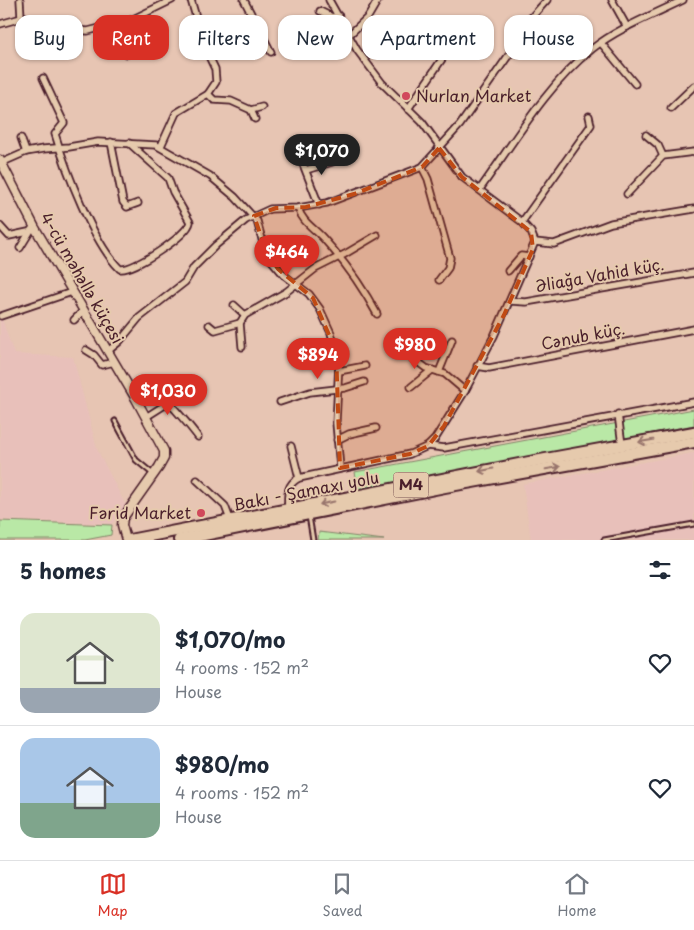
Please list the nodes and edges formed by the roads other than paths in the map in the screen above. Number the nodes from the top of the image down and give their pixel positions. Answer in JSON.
{"nodes":[{"id":1,"x":20,"y":0,"type":"edge"},
{"id":2,"x":172,"y":0,"type":"edge"},
{"id":3,"x":191,"y":0,"type":"edge"},
{"id":4,"x":244,"y":0,"type":"edge"},
{"id":5,"x":329,"y":0,"type":"edge"},
{"id":6,"x":378,"y":0,"type":"edge"},
{"id":7,"x":547,"y":0,"type":"edge"},
{"id":8,"x":612,"y":0,"type":"edge"},
{"id":9,"x":683,"y":0,"type":"edge"},
{"id":10,"x":163,"y":2,"type":"edge"},
{"id":11,"x":320,"y":11,"type":"dead end"},
{"id":12,"x":21,"y":15,"type":"edge"},
{"id":13,"x":138,"y":15,"type":"edge"},
{"id":14,"x":328,"y":15,"type":"edge"},
{"id":15,"x":337,"y":15,"type":"edge"},
{"id":16,"x":15,"y":19,"type":"edge"},
{"id":17,"x":0,"y":24,"type":"edge"},
{"id":18,"x":628,"y":28,"type":"junction"},
{"id":19,"x":352,"y":32,"type":"edge"},
{"id":20,"x":352,"y":39,"type":"edge"},
{"id":21,"x":601,"y":43,"type":"junction"},
{"id":22,"x":271,"y":52,"type":"dead end"},
{"id":23,"x":441,"y":60,"type":"edge"},
{"id":24,"x":43,"y":78,"type":"dead end"},
{"id":25,"x":635,"y":84,"type":"dead end"},
{"id":26,"x":694,"y":86,"type":"edge"},
{"id":27,"x":208,"y":94,"type":"junction"},
{"id":28,"x":262,"y":107,"type":"dead end"},
{"id":29,"x":671,"y":108,"type":"dead end"},
{"id":30,"x":408,"y":109,"type":"junction"},
{"id":31,"x":251,"y":110,"type":"junction"},
{"id":32,"x":589,"y":116,"type":"dead end"},
{"id":33,"x":256,"y":119,"type":"dead end"},
{"id":34,"x":646,"y":135,"type":"dead end"},
{"id":35,"x":21,"y":138,"type":"dead end"},
{"id":36,"x":111,"y":142,"type":"junction"},
{"id":37,"x":128,"y":143,"type":"junction"},
{"id":38,"x":161,"y":146,"type":"junction"},
{"id":39,"x":59,"y":148,"type":"junction"},
{"id":40,"x":439,"y":148,"type":"junction"},
{"id":41,"x":26,"y":152,"type":"junction"},
{"id":42,"x":694,"y":152,"type":"edge"},
{"id":43,"x":299,"y":154,"type":"dead end"},
{"id":44,"x":663,"y":156,"type":"junction"},
{"id":45,"x":1,"y":161,"type":"edge"},
{"id":46,"x":332,"y":162,"type":"dead end"},
{"id":47,"x":422,"y":167,"type":"junction"},
{"id":48,"x":306,"y":170,"type":"junction"},
{"id":49,"x":480,"y":190,"type":"junction"},
{"id":50,"x":627,"y":194,"type":"dead end"},
{"id":51,"x":138,"y":203,"type":"dead end"},
{"id":52,"x":319,"y":205,"type":"junction"},
{"id":53,"x":298,"y":208,"type":"junction"},
{"id":54,"x":694,"y":209,"type":"edge"},
{"id":55,"x":254,"y":216,"type":"junction"},
{"id":56,"x":522,"y":222,"type":"junction"},
{"id":57,"x":0,"y":226,"type":"edge"},
{"id":58,"x":32,"y":230,"type":"junction"},
{"id":59,"x":377,"y":235,"type":"dead end"},
{"id":60,"x":535,"y":242,"type":"junction"},
{"id":61,"x":20,"y":248,"type":"dead end"},
{"id":62,"x":529,"y":257,"type":"junction"},
{"id":63,"x":339,"y":258,"type":"junction"},
{"id":64,"x":508,"y":271,"type":"dead end"},
{"id":65,"x":694,"y":273,"type":"edge"},
{"id":66,"x":439,"y":280,"type":"dead end"},
{"id":67,"x":295,"y":283,"type":"junction"},
{"id":68,"x":72,"y":292,"type":"junction"},
{"id":69,"x":510,"y":301,"type":"junction"},
{"id":70,"x":234,"y":305,"type":"dead end"},
{"id":71,"x":83,"y":311,"type":"junction"},
{"id":72,"x":377,"y":314,"type":"dead end"},
{"id":73,"x":245,"y":315,"type":"junction"},
{"id":74,"x":1,"y":316,"type":"edge"},
{"id":75,"x":74,"y":320,"type":"dead end"},
{"id":76,"x":240,"y":323,"type":"junction"},
{"id":77,"x":209,"y":325,"type":"dead end"},
{"id":78,"x":694,"y":329,"type":"edge"},
{"id":79,"x":452,"y":340,"type":"dead end"},
{"id":80,"x":242,"y":347,"type":"dead end"},
{"id":81,"x":86,"y":350,"type":"dead end"},
{"id":82,"x":108,"y":351,"type":"junction"},
{"id":83,"x":411,"y":357,"type":"dead end"},
{"id":84,"x":114,"y":362,"type":"junction"},
{"id":85,"x":365,"y":366,"type":"dead end"},
{"id":86,"x":477,"y":366,"type":"junction"},
{"id":87,"x":432,"y":370,"type":"junction"},
{"id":88,"x":339,"y":371,"type":"junction"},
{"id":89,"x":439,"y":372,"type":"junction"},
{"id":90,"x":364,"y":382,"type":"dead end"},
{"id":91,"x":411,"y":387,"type":"dead end"},
{"id":92,"x":338,"y":389,"type":"junction"},
{"id":93,"x":465,"y":391,"type":"junction"},
{"id":94,"x":136,"y":399,"type":"junction"},
{"id":95,"x":280,"y":402,"type":"dead end"},
{"id":96,"x":694,"y":402,"type":"edge"},
{"id":97,"x":168,"y":403,"type":"junction"},
{"id":98,"x":618,"y":414,"type":"junction"},
{"id":99,"x":146,"y":417,"type":"junction"},
{"id":100,"x":115,"y":421,"type":"dead end"},
{"id":101,"x":376,"y":428,"type":"dead end"},
{"id":102,"x":694,"y":432,"type":"edge"},
{"id":103,"x":198,"y":437,"type":"dead end"},
{"id":104,"x":336,"y":440,"type":"junction"},
{"id":105,"x":694,"y":442,"type":"edge"},
{"id":106,"x":622,"y":445,"type":"junction"},
{"id":107,"x":291,"y":446,"type":"dead end"},
{"id":108,"x":428,"y":446,"type":"junction"},
{"id":109,"x":340,"y":468,"type":"junction"},
{"id":110,"x":154,"y":474,"type":"junction"},
{"id":111,"x":299,"y":478,"type":"junction"},
{"id":112,"x":197,"y":480,"type":"dead end"},
{"id":113,"x":288,"y":511,"type":"junction"},
{"id":114,"x":309,"y":516,"type":"junction"},
{"id":115,"x":231,"y":522,"type":"junction"},
{"id":116,"x":694,"y":524,"type":"edge"},
{"id":117,"x":128,"y":540,"type":"edge"},
{"id":118,"x":179,"y":540,"type":"edge"},
{"id":119,"x":313,"y":540,"type":"edge"},
{"id":120,"x":604,"y":540,"type":"edge"}],
"edges":[{"from":1,"to":12,"type":"street"},
{"from":2,"to":10,"type":"street"},
{"from":3,"to":27,"type":"street"},
{"from":4,"to":22,"type":"street"},
{"from":5,"to":15,"type":"street"},
{"from":6,"to":19,"type":"street"},
{"from":7,"to":40,"type":"street"},
{"from":8,"to":18,"type":"street"},
{"from":9,"to":18,"type":"street"},
{"from":10,"to":13,"type":"street"},
{"from":11,"to":14,"type":"street"},
{"from":16,"to":17,"type":"street"},
{"from":18,"to":21,"type":"street"},
{"from":20,"to":30,"type":"street"},
{"from":21,"to":25,"type":"street"},
{"from":21,"to":49,"type":"street"},
{"from":23,"to":30,"type":"street"},
{"from":24,"to":39,"type":"street"},
{"from":26,"to":29,"type":"street"},
{"from":27,"to":31,"type":"street"},
{"from":27,"to":38,"type":"street"},
{"from":28,"to":31,"type":"street"},
{"from":30,"to":40,"type":"street"},
{"from":31,"to":33,"type":"street"},
{"from":32,"to":56,"type":"street"},
{"from":34,"to":44,"type":"street"},
{"from":35,"to":41,"type":"street"},
{"from":36,"to":37,"type":"street"},
{"from":36,"to":39,"type":"street"},
{"from":36,"to":51,"type":"street"},
{"from":37,"to":38,"type":"street"},
{"from":37,"to":39,"type":"street"},
{"from":38,"to":55,"type":"street"},
{"from":39,"to":41,"type":"street"},
{"from":40,"to":47,"type":"street"},
{"from":40,"to":49,"type":"street"},
{"from":41,"to":45,"type":"street"},
{"from":42,"to":44,"type":"street"},
{"from":43,"to":48,"type":"street"},
{"from":44,"to":50,"type":"street"},
{"from":45,"to":58,"type":"street","name":"4-cü məhəllə küçesi"},
{"from":46,"to":48,"type":"street"},
{"from":47,"to":52,"type":"street"},
{"from":47,"to":66,"type":"street"},
{"from":48,"to":52,"type":"street"},
{"from":49,"to":56,"type":"street"},
{"from":52,"to":53,"type":"street"},
{"from":53,"to":55,"type":"street"},
{"from":53,"to":63,"type":"street"},
{"from":54,"to":60,"type":"street"},
{"from":55,"to":67,"type":"street"},
{"from":55,"to":82,"type":"street"},
{"from":56,"to":60,"type":"street"},
{"from":57,"to":58,"type":"street"},
{"from":58,"to":61,"type":"street"},
{"from":58,"to":68,"type":"street","name":"4-cü məhəllə küçesi"},
{"from":59,"to":63,"type":"street"},
{"from":60,"to":62,"type":"street"},
{"from":62,"to":64,"type":"street"},
{"from":62,"to":69,"type":"street"},
{"from":63,"to":67,"type":"street"},
{"from":63,"to":72,"type":"street"},
{"from":65,"to":69,"type":"street","name":"Əliağa Vahid küç."},
{"from":67,"to":73,"type":"street"},
{"from":67,"to":88,"type":"street"},
{"from":68,"to":71,"type":"street","name":"4-cü məhəllə küçesi"},
{"from":68,"to":74,"type":"street"},
{"from":69,"to":86,"type":"street"},
{"from":70,"to":73,"type":"street"},
{"from":71,"to":75,"type":"street"},
{"from":71,"to":82,"type":"street","name":"4-cü məhəllə küçesi"},
{"from":73,"to":76,"type":"street"},
{"from":76,"to":77,"type":"street"},
{"from":76,"to":80,"type":"street"},
{"from":78,"to":86,"type":"street","name":"Cənub küç."},
{"from":79,"to":89,"type":"street"},
{"from":81,"to":84,"type":"street"},
{"from":82,"to":84,"type":"street","name":"4-cü məhəllə küçesi"},
{"from":83,"to":87,"type":"street"},
{"from":84,"to":94,"type":"street","name":"4-cü məhəllə küçesi"},
{"from":85,"to":88,"type":"street"},
{"from":86,"to":93,"type":"street"},
{"from":87,"to":89,"type":"street"},
{"from":87,"to":91,"type":"street"},
{"from":88,"to":92,"type":"street"},
{"from":89,"to":93,"type":"street"},
{"from":90,"to":92,"type":"street"},
{"from":92,"to":95,"type":"street"},
{"from":92,"to":104,"type":"street"},
{"from":93,"to":108,"type":"street"},
{"from":94,"to":97,"type":"street"},
{"from":94,"to":99,"type":"street","name":"4-cü məhəllə küçesi"},
{"from":96,"to":98,"type":"street"},
{"from":97,"to":99,"type":"street"},
{"from":97,"to":103,"type":"street"},
{"from":98,"to":106,"type":"street"},
{"from":98,"to":108,"type":"street"},
{"from":99,"to":110,"type":"street","name":"4-cü məhəllə küçesi"},
{"from":100,"to":110,"type":"lane"},
{"from":101,"to":104,"type":"street"},
{"from":102,"to":106,"type":"highway","name":"Bakı - Şamaxı yolu","number":"M4","one_way":true},
{"from":104,"to":109,"type":"street"},
{"from":114,"to":105,"type":"highway","name":"Bakı - Şamaxı yolu","number":"M4","one_way":true},
{"from":106,"to":113,"type":"highway","name":"Bakı - Şamaxı yolu","number":"M4","one_way":true},
{"from":107,"to":111,"type":"street"},
{"from":108,"to":109,"type":"street"},
{"from":109,"to":111,"type":"street"},
{"from":110,"to":117,"type":"street","name":"4-cü məhəllə küçesi"},
{"from":111,"to":113,"type":"street"},
{"from":112,"to":115,"type":"street"},
{"from":113,"to":115,"type":"highway","name":"Bakı - Şamaxı yolu","number":"M4"},
{"from":114,"to":118,"type":"highway","name":"Bakı - Şamaxı yolu","number":"M4"},
{"from":114,"to":119,"type":"lane"},
{"from":115,"to":117,"type":"highway","name":"Bakı - Şamaxı yolu","number":"M4"},
{"from":116,"to":120,"type":"lane"}]}
